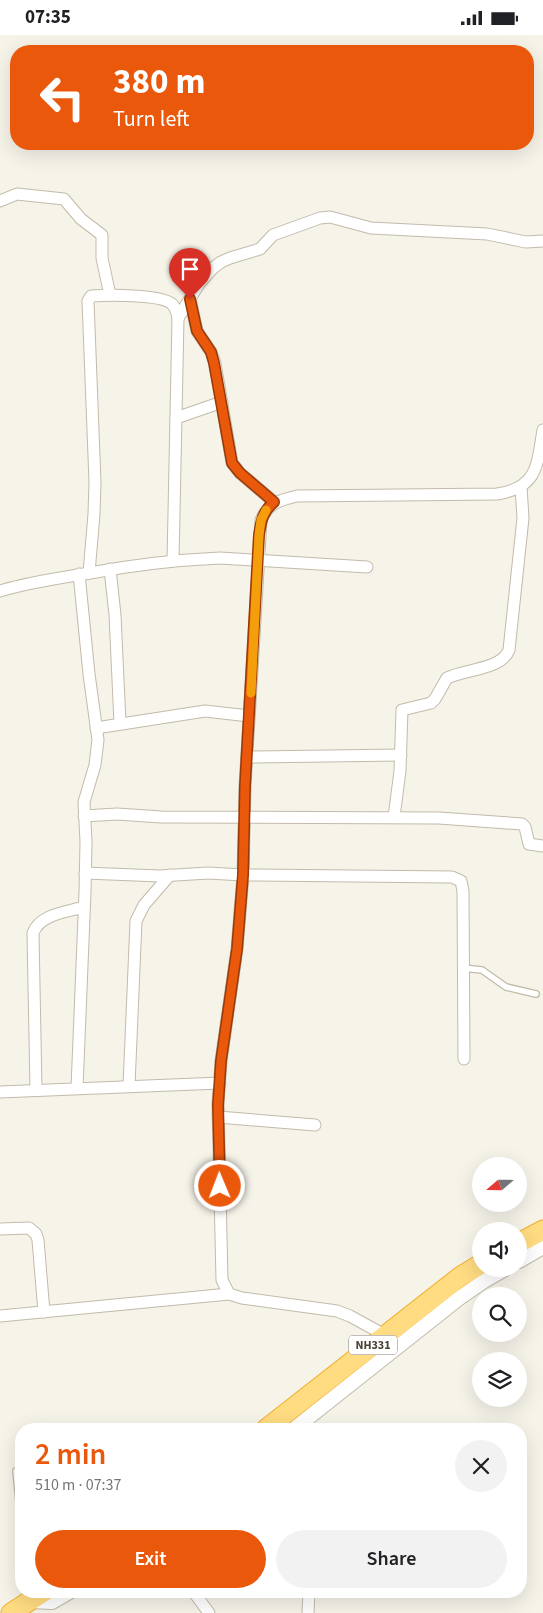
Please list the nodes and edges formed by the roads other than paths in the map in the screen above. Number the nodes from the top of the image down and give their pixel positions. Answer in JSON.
{"nodes":[{"id":1,"x":0,"y":201,"type":"edge"},
{"id":2,"x":543,"y":241,"type":"edge"},
{"id":3,"x":110,"y":295,"type":"junction"},
{"id":4,"x":190,"y":299,"type":"junction"},
{"id":5,"x":178,"y":318,"type":"junction"},
{"id":6,"x":222,"y":402,"type":"junction"},
{"id":7,"x":176,"y":417,"type":"junction"},
{"id":8,"x":543,"y":430,"type":"edge"},
{"id":9,"x":521,"y":487,"type":"junction"},
{"id":10,"x":274,"y":502,"type":"junction"},
{"id":11,"x":173,"y":561,"type":"junction"},
{"id":12,"x":258,"y":561,"type":"junction"},
{"id":13,"x":367,"y":567,"type":"dead end"},
{"id":14,"x":110,"y":569,"type":"junction"},
{"id":15,"x":84,"y":574,"type":"junction"},
{"id":16,"x":0,"y":591,"type":"edge"},
{"id":17,"x":249,"y":716,"type":"junction"},
{"id":18,"x":120,"y":723,"type":"junction"},
{"id":19,"x":96,"y":728,"type":"junction"},
{"id":20,"x":401,"y":755,"type":"junction"},
{"id":21,"x":247,"y":757,"type":"junction"},
{"id":22,"x":84,"y":816,"type":"junction"},
{"id":23,"x":245,"y":816,"type":"junction"},
{"id":24,"x":394,"y":817,"type":"junction"},
{"id":25,"x":543,"y":846,"type":"edge"},
{"id":26,"x":85,"y":873,"type":"junction"},
{"id":27,"x":170,"y":875,"type":"junction"},
{"id":28,"x":243,"y":875,"type":"junction"},
{"id":29,"x":84,"y":907,"type":"junction"},
{"id":30,"x":464,"y":968,"type":"junction"},
{"id":31,"x":536,"y":994,"type":"dead end"},
{"id":32,"x":464,"y":1059,"type":"dead end"},
{"id":33,"x":220,"y":1083,"type":"junction"},
{"id":34,"x":129,"y":1086,"type":"junction"},
{"id":35,"x":77,"y":1088,"type":"junction"},
{"id":36,"x":36,"y":1090,"type":"junction"},
{"id":37,"x":0,"y":1092,"type":"edge"},
{"id":38,"x":218,"y":1117,"type":"junction"},
{"id":39,"x":315,"y":1125,"type":"dead end"},
{"id":40,"x":543,"y":1223,"type":"edge"},
{"id":41,"x":0,"y":1229,"type":"edge"},
{"id":42,"x":543,"y":1230,"type":"edge"},
{"id":43,"x":527,"y":1231,"type":"edge"},
{"id":44,"x":527,"y":1239,"type":"edge"},
{"id":45,"x":543,"y":1247,"type":"edge"},
{"id":46,"x":527,"y":1256,"type":"edge"},
{"id":47,"x":472,"y":1262,"type":"edge"},
{"id":48,"x":472,"y":1269,"type":"edge"},
{"id":49,"x":491,"y":1277,"type":"edge"},
{"id":50,"x":229,"y":1295,"type":"junction"},
{"id":51,"x":44,"y":1312,"type":"junction"},
{"id":52,"x":0,"y":1317,"type":"edge"},
{"id":53,"x":381,"y":1333,"type":"junction"},
{"id":54,"x":268,"y":1423,"type":"edge"},
{"id":55,"x":274,"y":1423,"type":"edge"},
{"id":56,"x":310,"y":1423,"type":"edge"},
{"id":57,"x":32,"y":1598,"type":"edge"},
{"id":58,"x":45,"y":1598,"type":"edge"},
{"id":59,"x":59,"y":1598,"type":"edge"},
{"id":60,"x":197,"y":1598,"type":"edge"},
{"id":61,"x":309,"y":1598,"type":"edge"},
{"id":62,"x":11,"y":1613,"type":"edge"},
{"id":63,"x":209,"y":1613,"type":"edge"},
{"id":64,"x":308,"y":1613,"type":"edge"}],
"edges":[{"from":1,"to":3,"type":"street"},
{"from":2,"to":4,"type":"street"},
{"from":3,"to":5,"type":"street"},
{"from":3,"to":15,"type":"street"},
{"from":4,"to":5,"type":"street"},
{"from":4,"to":6,"type":"street"},
{"from":5,"to":7,"type":"street"},
{"from":6,"to":7,"type":"street"},
{"from":6,"to":10,"type":"street"},
{"from":7,"to":11,"type":"street"},
{"from":8,"to":9,"type":"street"},
{"from":9,"to":10,"type":"street"},
{"from":9,"to":20,"type":"street"},
{"from":10,"to":12,"type":"street"},
{"from":11,"to":12,"type":"street"},
{"from":11,"to":14,"type":"street"},
{"from":12,"to":13,"type":"street"},
{"from":12,"to":17,"type":"street"},
{"from":14,"to":15,"type":"street"},
{"from":14,"to":18,"type":"street"},
{"from":15,"to":16,"type":"street"},
{"from":15,"to":19,"type":"street"},
{"from":17,"to":18,"type":"street"},
{"from":17,"to":21,"type":"street"},
{"from":18,"to":19,"type":"street"},
{"from":19,"to":22,"type":"street"},
{"from":20,"to":21,"type":"street"},
{"from":20,"to":24,"type":"street"},
{"from":21,"to":23,"type":"street"},
{"from":22,"to":23,"type":"street"},
{"from":22,"to":26,"type":"street"},
{"from":23,"to":24,"type":"street"},
{"from":23,"to":28,"type":"street"},
{"from":24,"to":25,"type":"street"},
{"from":26,"to":27,"type":"street"},
{"from":26,"to":29,"type":"street"},
{"from":27,"to":28,"type":"street"},
{"from":27,"to":34,"type":"street"},
{"from":28,"to":30,"type":"street"},
{"from":28,"to":33,"type":"street"},
{"from":29,"to":35,"type":"street"},
{"from":29,"to":36,"type":"street"},
{"from":30,"to":31,"type":"lane"},
{"from":30,"to":32,"type":"street"},
{"from":33,"to":34,"type":"street"},
{"from":33,"to":38,"type":"street"},
{"from":34,"to":35,"type":"street"},
{"from":35,"to":36,"type":"street"},
{"from":36,"to":37,"type":"street"},
{"from":38,"to":39,"type":"street"},
{"from":38,"to":50,"type":"street"},
{"from":40,"to":43,"type":"street"},
{"from":41,"to":51,"type":"street"},
{"from":42,"to":44,"type":"highway"},
{"from":45,"to":46,"type":"street"},
{"from":47,"to":53,"type":"street"},
{"from":48,"to":55,"type":"highway","number":"NH331"},
{"from":49,"to":56,"type":"street"},
{"from":50,"to":51,"type":"street"},
{"from":50,"to":53,"type":"street"},
{"from":51,"to":52,"type":"street"},
{"from":53,"to":54,"type":"street"},
{"from":57,"to":62,"type":"highway"},
{"from":58,"to":59,"type":"street"},
{"from":60,"to":63,"type":"street"},
{"from":61,"to":64,"type":"street"}]}
